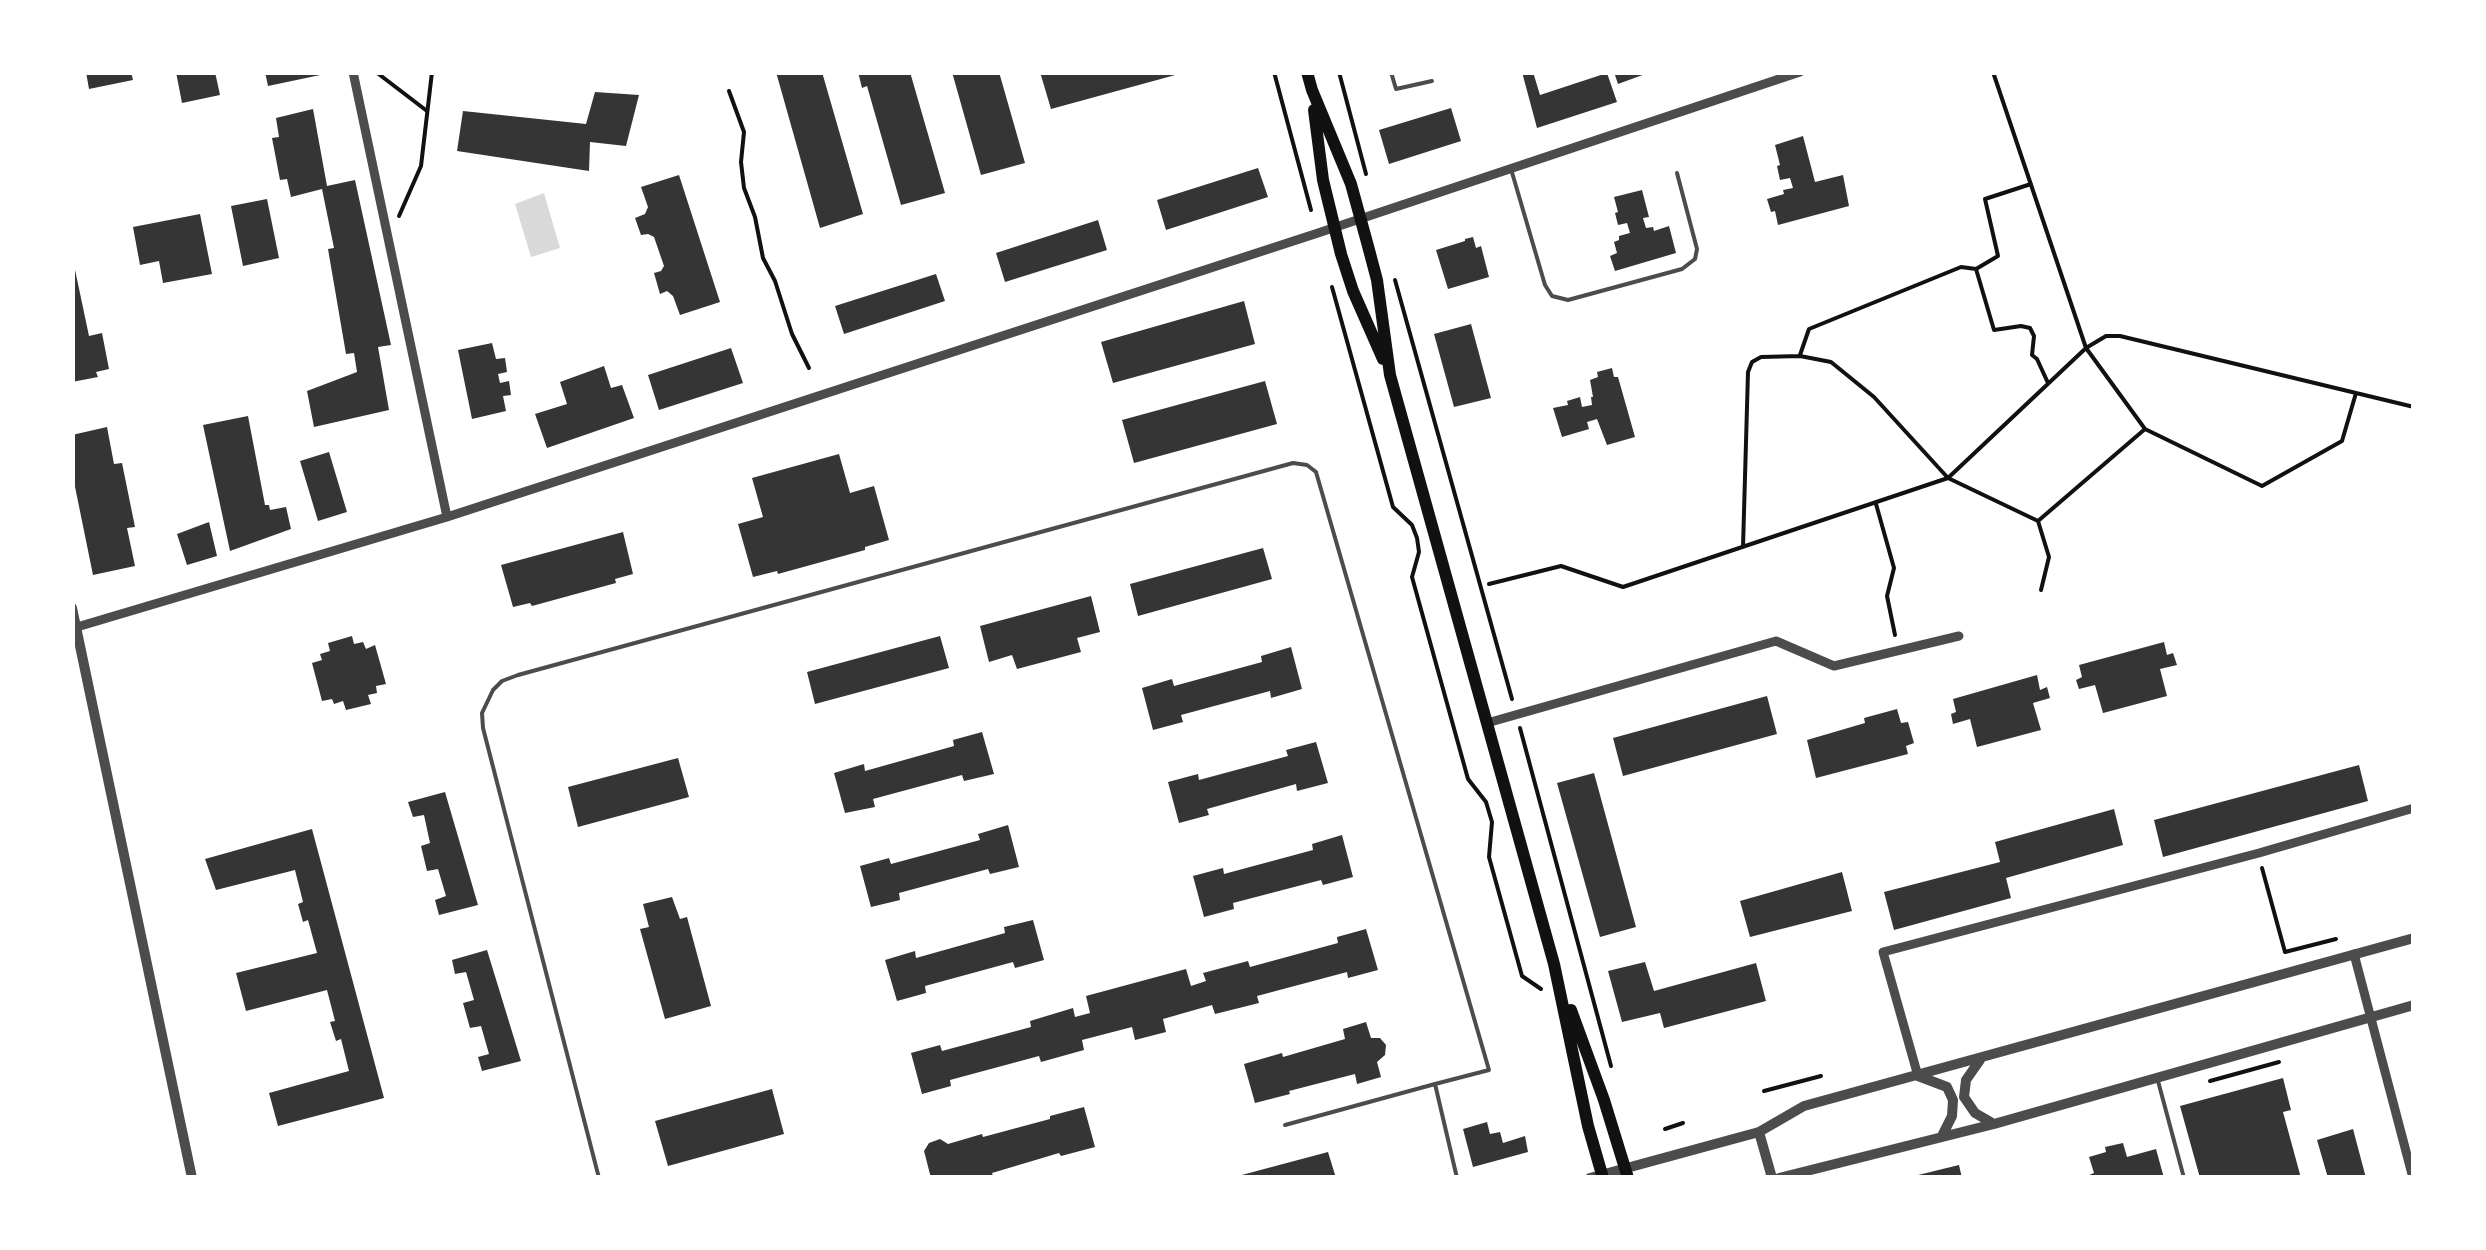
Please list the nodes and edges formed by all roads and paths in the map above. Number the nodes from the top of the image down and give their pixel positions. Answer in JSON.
{"nodes":[{"id":1,"x":353,"y":72,"type":"edge"},
{"id":2,"x":376,"y":72,"type":"edge"},
{"id":3,"x":432,"y":72,"type":"edge"},
{"id":4,"x":1274,"y":72,"type":"edge"},
{"id":5,"x":1307,"y":72,"type":"edge"},
{"id":6,"x":1339,"y":72,"type":"edge"},
{"id":7,"x":1391,"y":72,"type":"edge"},
{"id":8,"x":1756,"y":72,"type":"edge"},
{"id":9,"x":1800,"y":72,"type":"edge"},
{"id":10,"x":1993,"y":72,"type":"edge"},
{"id":11,"x":1432,"y":80,"type":"dead end"},
{"id":12,"x":1760,"y":85,"type":"junction"},
{"id":13,"x":1312,"y":90,"type":"junction"},
{"id":14,"x":729,"y":91,"type":"dead end"},
{"id":15,"x":428,"y":111,"type":"junction"},
{"id":16,"x":1511,"y":169,"type":"junction"},
{"id":17,"x":1677,"y":173,"type":"dead end"},
{"id":18,"x":1368,"y":179,"type":"dead end"},
{"id":19,"x":2032,"y":184,"type":"junction"},
{"id":20,"x":1308,"y":197,"type":"dead end"},
{"id":21,"x":400,"y":216,"type":"dead end"},
{"id":22,"x":1360,"y":219,"type":"junction"},
{"id":23,"x":1335,"y":228,"type":"junction"},
{"id":24,"x":1976,"y":269,"type":"junction"},
{"id":25,"x":1394,"y":274,"type":"dead end"},
{"id":26,"x":1330,"y":278,"type":"dead end"},
{"id":27,"x":2086,"y":348,"type":"junction"},
{"id":28,"x":1800,"y":356,"type":"junction"},
{"id":29,"x":809,"y":368,"type":"dead end"},
{"id":30,"x":1390,"y":375,"type":"junction"},
{"id":31,"x":2048,"y":383,"type":"junction"},
{"id":32,"x":2356,"y":392,"type":"junction"},
{"id":33,"x":2414,"y":406,"type":"edge"},
{"id":34,"x":2145,"y":429,"type":"junction"},
{"id":35,"x":1948,"y":478,"type":"junction"},
{"id":36,"x":1876,"y":504,"type":"junction"},
{"id":37,"x":447,"y":517,"type":"junction"},
{"id":38,"x":2038,"y":521,"type":"junction"},
{"id":39,"x":1742,"y":547,"type":"junction"},
{"id":40,"x":1489,"y":584,"type":"dead end"},
{"id":41,"x":2041,"y":590,"type":"dead end"},
{"id":42,"x":72,"y":608,"type":"edge"},
{"id":43,"x":74,"y":628,"type":"edge"},
{"id":44,"x":1959,"y":636,"type":"dead end"},
{"id":45,"x":1899,"y":652,"type":"junction"},
{"id":46,"x":1513,"y":702,"type":"dead end"},
{"id":47,"x":1486,"y":723,"type":"junction"},
{"id":48,"x":1519,"y":723,"type":"dead end"},
{"id":49,"x":2414,"y":808,"type":"edge"},
{"id":50,"x":2259,"y":853,"type":"junction"},
{"id":51,"x":2414,"y":938,"type":"edge"},
{"id":52,"x":2336,"y":939,"type":"dead end"},
{"id":53,"x":2354,"y":954,"type":"junction"},
{"id":54,"x":1554,"y":964,"type":"junction"},
{"id":55,"x":1562,"y":1002,"type":"junction"},
{"id":56,"x":2414,"y":1005,"type":"edge"},
{"id":57,"x":2370,"y":1017,"type":"junction"},
{"id":58,"x":1980,"y":1059,"type":"junction"},
{"id":59,"x":2279,"y":1062,"type":"dead end"},
{"id":60,"x":1821,"y":1076,"type":"dead end"},
{"id":61,"x":1918,"y":1076,"type":"junction"},
{"id":62,"x":2156,"y":1076,"type":"junction"},
{"id":63,"x":1614,"y":1079,"type":"dead end"},
{"id":64,"x":2210,"y":1081,"type":"dead end"},
{"id":65,"x":1435,"y":1084,"type":"junction"},
{"id":66,"x":1764,"y":1091,"type":"dead end"},
{"id":67,"x":1683,"y":1123,"type":"dead end"},
{"id":68,"x":1994,"y":1124,"type":"junction"},
{"id":69,"x":1285,"y":1126,"type":"dead end"},
{"id":70,"x":1664,"y":1129,"type":"dead end"},
{"id":71,"x":1759,"y":1132,"type":"junction"},
{"id":72,"x":1942,"y":1136,"type":"junction"},
{"id":73,"x":1627,"y":1173,"type":"edge"},
{"id":74,"x":1598,"y":1176,"type":"edge"},
{"id":75,"x":192,"y":1178,"type":"edge"},
{"id":76,"x":599,"y":1178,"type":"edge"},
{"id":77,"x":1457,"y":1178,"type":"edge"},
{"id":78,"x":1775,"y":1178,"type":"edge"},
{"id":79,"x":2184,"y":1178,"type":"edge"},
{"id":80,"x":2413,"y":1178,"type":"edge"}],
"edges":[{"from":1,"to":37,"type":"street"},
{"from":2,"to":15,"type":"path"},
{"from":3,"to":15,"type":"path"},
{"from":4,"to":20,"type":"path"},
{"from":5,"to":13,"type":"main road"},
{"from":6,"to":18,"type":"path"},
{"from":7,"to":11,"type":"lane"},
{"from":8,"to":12,"type":"street"},
{"from":9,"to":12,"type":"street"},
{"from":10,"to":19,"type":"path"},
{"from":12,"to":16,"type":"street"},
{"from":13,"to":22,"type":"main road"},
{"from":13,"to":23,"type":"main road"},
{"from":14,"to":29,"type":"path"},
{"from":15,"to":21,"type":"path"},
{"from":16,"to":17,"type":"lane"},
{"from":16,"to":22,"type":"street"},
{"from":19,"to":24,"type":"path"},
{"from":19,"to":27,"type":"path"},
{"from":22,"to":23,"type":"street"},
{"from":22,"to":30,"type":"main road"},
{"from":23,"to":30,"type":"main road"},
{"from":23,"to":37,"type":"street"},
{"from":24,"to":28,"type":"path"},
{"from":24,"to":31,"type":"path"},
{"from":25,"to":46,"type":"path"},
{"from":26,"to":55,"type":"path"},
{"from":27,"to":31,"type":"path"},
{"from":27,"to":32,"type":"path"},
{"from":27,"to":34,"type":"path"},
{"from":28,"to":35,"type":"path"},
{"from":28,"to":39,"type":"path"},
{"from":30,"to":47,"type":"main road"},
{"from":31,"to":35,"type":"path"},
{"from":32,"to":33,"type":"path"},
{"from":32,"to":34,"type":"path"},
{"from":34,"to":38,"type":"path"},
{"from":35,"to":36,"type":"path"},
{"from":35,"to":38,"type":"path"},
{"from":36,"to":39,"type":"path"},
{"from":36,"to":45,"type":"path"},
{"from":37,"to":43,"type":"street"},
{"from":38,"to":41,"type":"path"},
{"from":39,"to":40,"type":"path"},
{"from":42,"to":43,"type":"street"},
{"from":43,"to":75,"type":"street"},
{"from":44,"to":45,"type":"street"},
{"from":45,"to":47,"type":"street"},
{"from":47,"to":54,"type":"main road"},
{"from":48,"to":63,"type":"path"},
{"from":49,"to":50,"type":"street"},
{"from":50,"to":52,"type":"path"},
{"from":50,"to":61,"type":"street"},
{"from":51,"to":53,"type":"street"},
{"from":53,"to":57,"type":"street"},
{"from":53,"to":58,"type":"street"},
{"from":54,"to":55,"type":"main road"},
{"from":54,"to":73,"type":"main road"},
{"from":55,"to":74,"type":"main road"},
{"from":56,"to":57,"type":"street"},
{"from":57,"to":62,"type":"street"},
{"from":57,"to":80,"type":"street"},
{"from":58,"to":61,"type":"street"},
{"from":58,"to":68,"type":"street"},
{"from":59,"to":64,"type":"path"},
{"from":60,"to":66,"type":"path"},
{"from":61,"to":71,"type":"street"},
{"from":61,"to":72,"type":"street"},
{"from":62,"to":68,"type":"street"},
{"from":62,"to":79,"type":"lane"},
{"from":65,"to":69,"type":"lane"},
{"from":65,"to":76,"type":"lane"},
{"from":65,"to":77,"type":"lane"},
{"from":67,"to":70,"type":"path"},
{"from":68,"to":72,"type":"street"},
{"from":71,"to":73,"type":"street"},
{"from":71,"to":78,"type":"street"},
{"from":72,"to":78,"type":"street"},
{"from":73,"to":74,"type":"street"}]}
